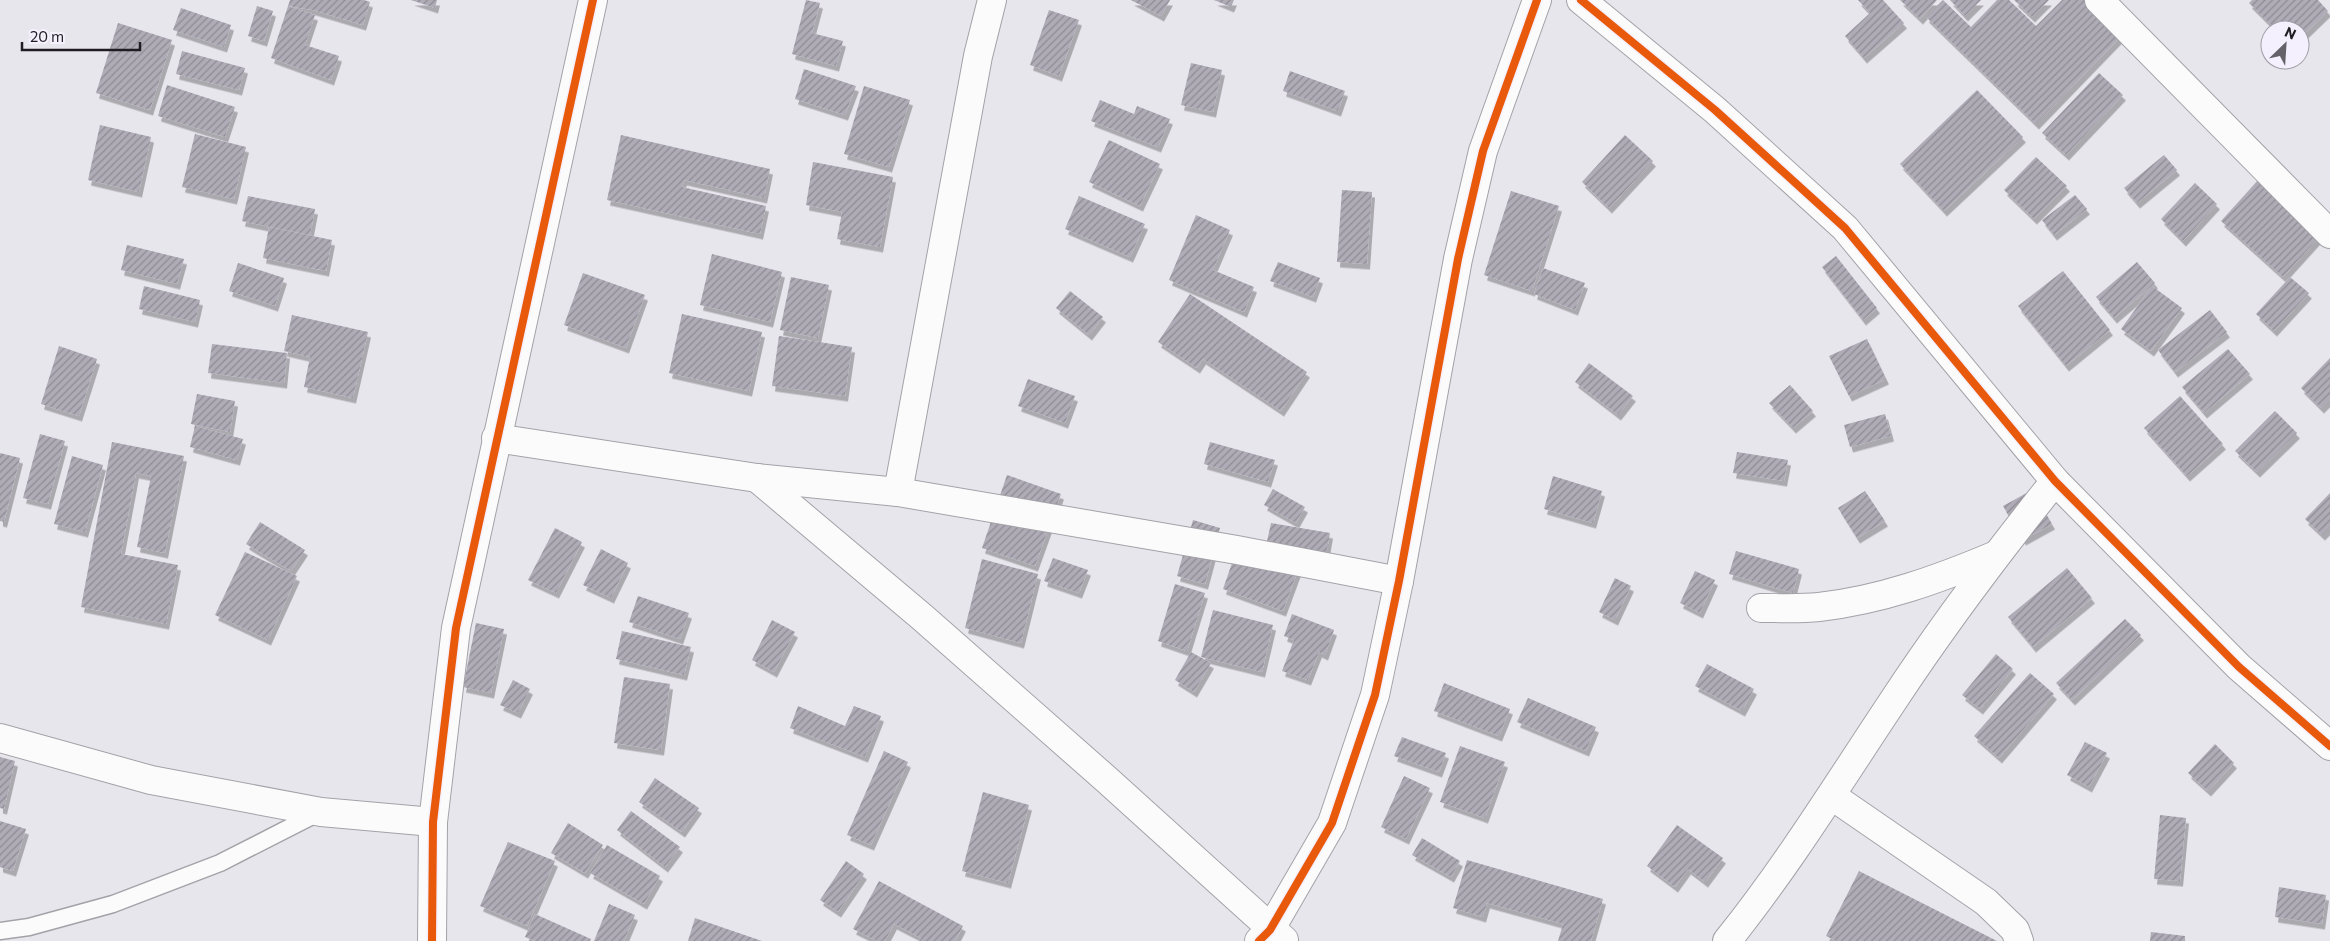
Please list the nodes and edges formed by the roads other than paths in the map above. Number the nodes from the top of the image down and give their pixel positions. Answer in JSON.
{"nodes":[{"id":1,"x":593,"y":0,"type":"edge"},
{"id":2,"x":992,"y":0,"type":"edge"},
{"id":3,"x":1537,"y":0,"type":"edge"},
{"id":4,"x":1581,"y":0,"type":"edge"},
{"id":5,"x":2105,"y":2,"type":"edge"},
{"id":6,"x":2330,"y":234,"type":"edge"},
{"id":7,"x":496,"y":438,"type":"junction"},
{"id":8,"x":757,"y":478,"type":"junction"},
{"id":9,"x":2055,"y":480,"type":"junction"},
{"id":10,"x":898,"y":492,"type":"junction"},
{"id":11,"x":1996,"y":555,"type":"junction"},
{"id":12,"x":1399,"y":581,"type":"junction"},
{"id":13,"x":1761,"y":608,"type":"dead end"},
{"id":14,"x":0,"y":738,"type":"edge"},
{"id":15,"x":2330,"y":746,"type":"edge"},
{"id":16,"x":1832,"y":796,"type":"junction"},
{"id":17,"x":321,"y":812,"type":"junction"},
{"id":18,"x":433,"y":822,"type":"junction"},
{"id":19,"x":0,"y":931,"type":"edge"},
{"id":20,"x":1271,"y":937,"type":"edge"},
{"id":21,"x":432,"y":941,"type":"edge"},
{"id":22,"x":1726,"y":941,"type":"edge"},
{"id":23,"x":2019,"y":941,"type":"edge"}],
"edges":[{"from":1,"to":7,"type":"street"},
{"from":2,"to":10,"type":"street"},
{"from":3,"to":12,"type":"street"},
{"from":4,"to":9,"type":"street"},
{"from":5,"to":6,"type":"street"},
{"from":7,"to":8,"type":"street"},
{"from":7,"to":18,"type":"street"},
{"from":8,"to":10,"type":"street"},
{"from":8,"to":20,"type":"street"},
{"from":9,"to":11,"type":"street"},
{"from":9,"to":15,"type":"street"},
{"from":10,"to":12,"type":"street"},
{"from":11,"to":13,"type":"street"},
{"from":11,"to":16,"type":"street"},
{"from":12,"to":20,"type":"street"},
{"from":14,"to":17,"type":"street"},
{"from":16,"to":22,"type":"street"},
{"from":16,"to":23,"type":"street"},
{"from":17,"to":18,"type":"street"},
{"from":17,"to":19,"type":"lane"},
{"from":18,"to":21,"type":"street"}]}
